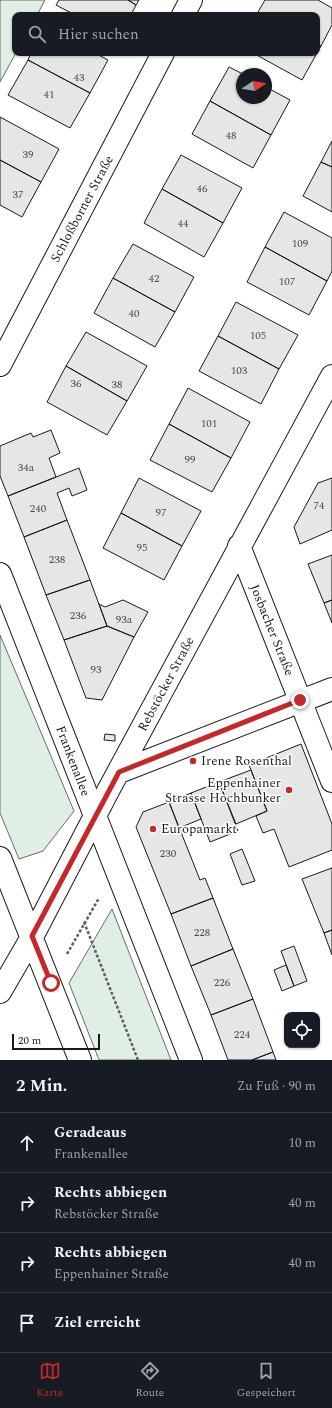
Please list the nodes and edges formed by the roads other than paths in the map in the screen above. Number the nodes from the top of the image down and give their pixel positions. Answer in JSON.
{"nodes":[{"id":1,"x":191,"y":0,"type":"edge"},
{"id":2,"x":185,"y":12,"type":"edge"},
{"id":3,"x":162,"y":56,"type":"edge"},
{"id":4,"x":0,"y":365,"type":"edge"},
{"id":5,"x":332,"y":376,"type":"edge"},
{"id":6,"x":239,"y":546,"type":"junction"},
{"id":7,"x":0,"y":574,"type":"edge"},
{"id":8,"x":332,"y":689,"type":"edge"},
{"id":9,"x":300,"y":700,"type":"junction"},
{"id":10,"x":119,"y":772,"type":"junction"},
{"id":11,"x":332,"y":781,"type":"edge"},
{"id":12,"x":94,"y":817,"type":"junction"},
{"id":13,"x":0,"y":858,"type":"edge"},
{"id":14,"x":32,"y":936,"type":"junction"},
{"id":15,"x":0,"y":992,"type":"edge"},
{"id":16,"x":80,"y":1060,"type":"edge"},
{"id":17,"x":191,"y":1060,"type":"edge"}],
"edges":[{"from":1,"to":2,"type":"street"},
{"from":3,"to":4,"type":"street","name":"Schloßborner Straße"},
{"from":5,"to":6,"type":"street","name":"Rebstöcker Straße"},
{"from":6,"to":9,"type":"street","name":"Josbacher Straße"},
{"from":6,"to":10,"type":"street","name":"Rebstöcker Straße"},
{"from":7,"to":12,"type":"street","name":"Frankenallee"},
{"from":8,"to":9,"type":"street"},
{"from":9,"to":10,"type":"street"},
{"from":9,"to":11,"type":"street","name":"Josbacher Straße"},
{"from":10,"to":12,"type":"street","name":"Rebstöcker Straße"},
{"from":12,"to":14,"type":"street","name":"Rebstöcker Straße"},
{"from":12,"to":17,"type":"street","name":"Frankenallee"},
{"from":13,"to":14,"type":"street"},
{"from":14,"to":15,"type":"street","name":"Rebstöcker Straße"},
{"from":14,"to":16,"type":"street"}]}
